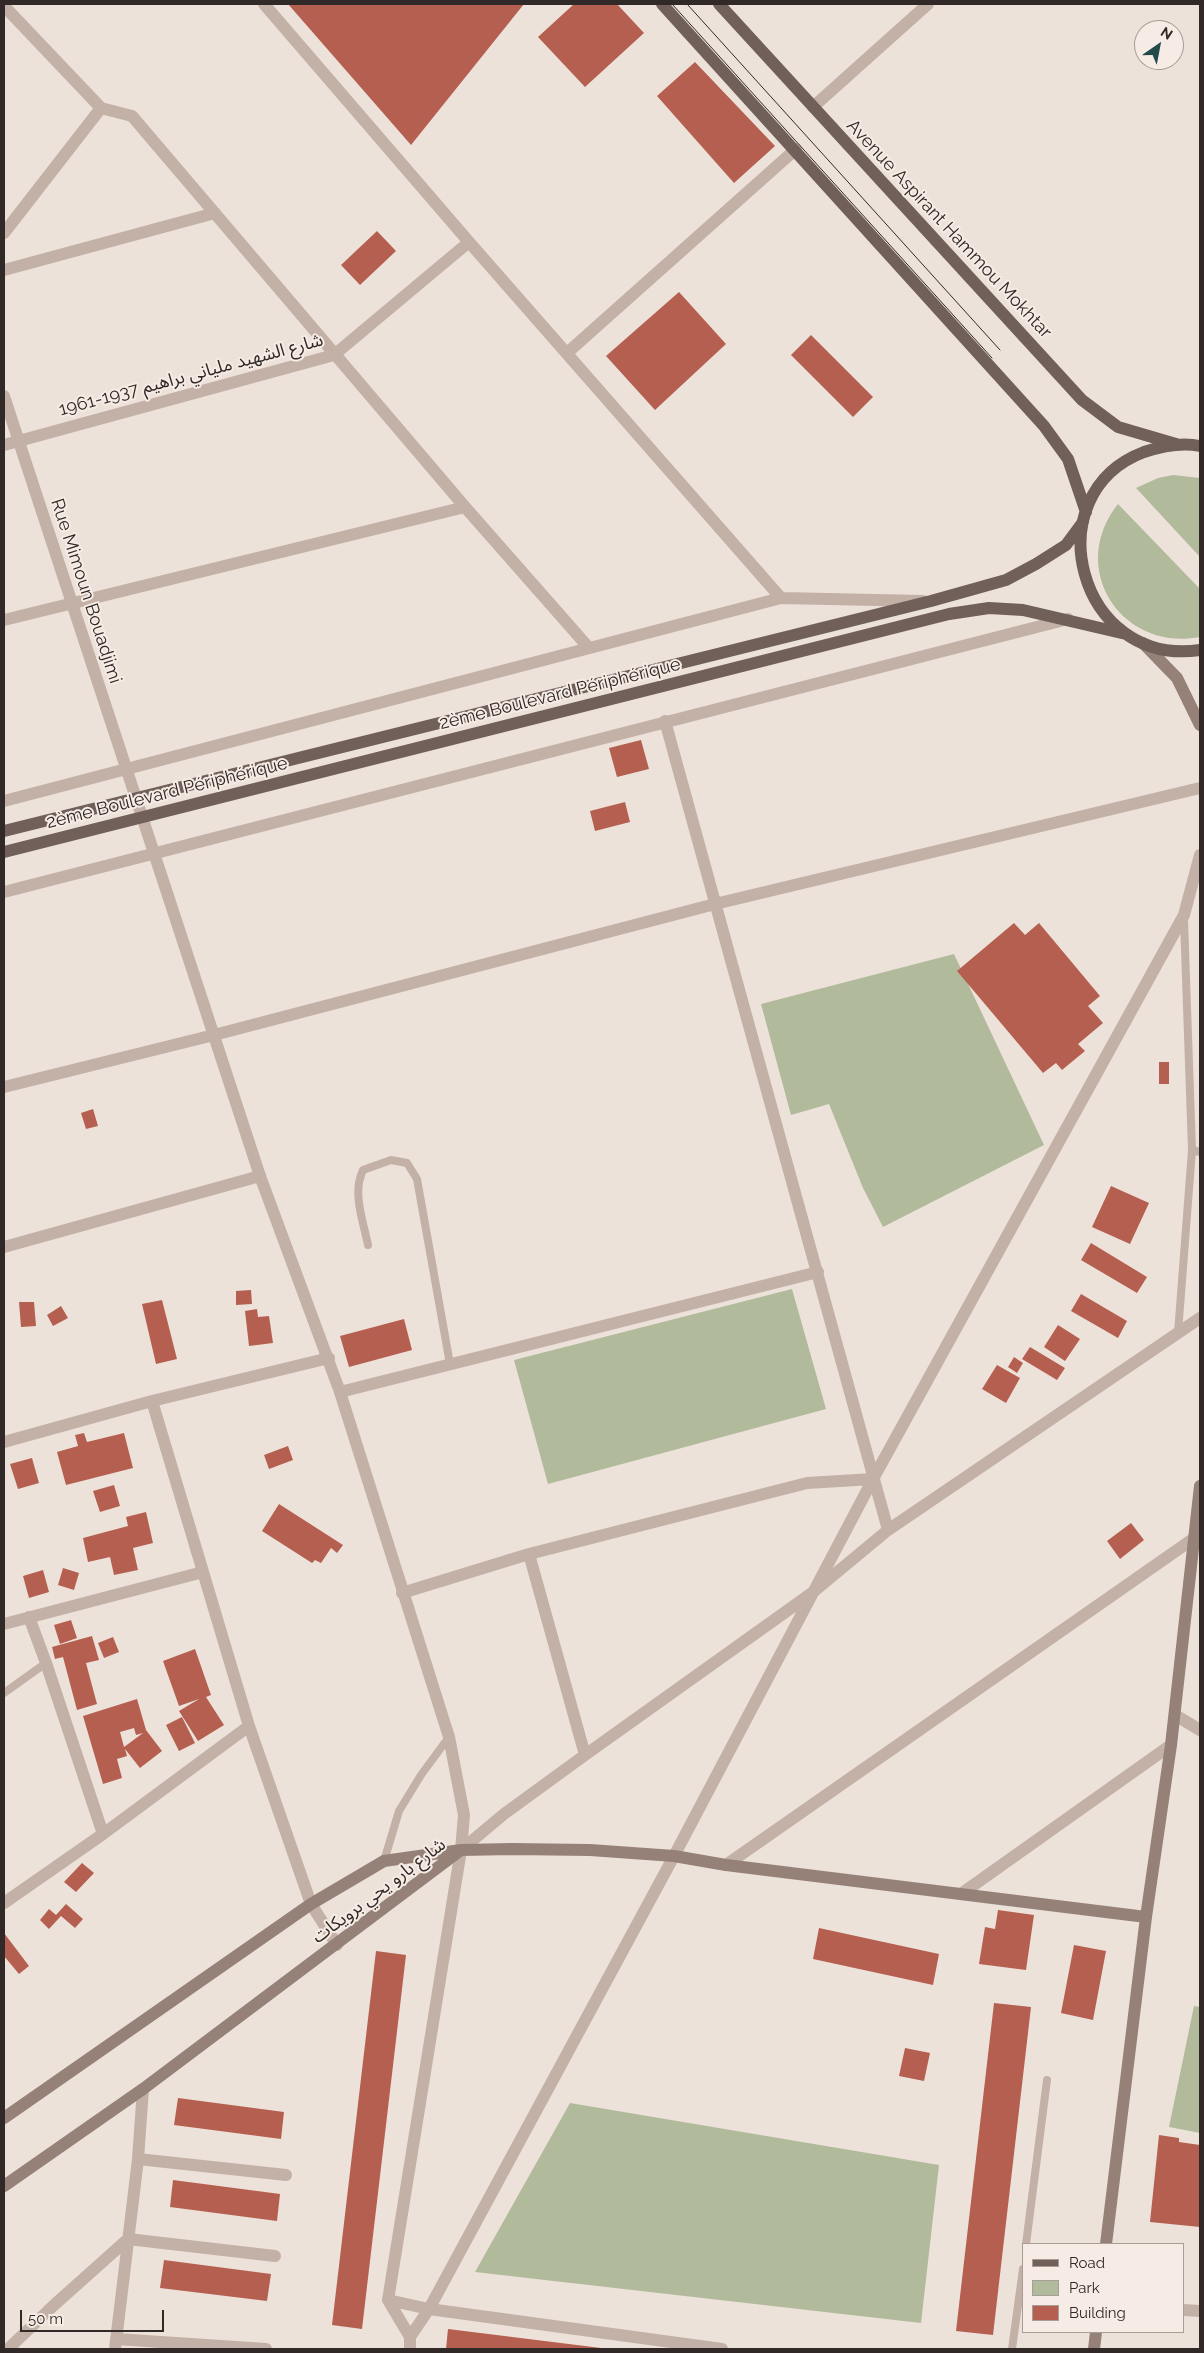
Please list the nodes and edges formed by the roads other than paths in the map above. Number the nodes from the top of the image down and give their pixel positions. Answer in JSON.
{"nodes":[{"id":1,"x":264,"y":4,"type":"edge"},
{"id":2,"x":662,"y":4,"type":"edge"},
{"id":3,"x":719,"y":4,"type":"edge"},
{"id":4,"x":928,"y":4,"type":"edge"},
{"id":5,"x":4,"y":6,"type":"edge"},
{"id":6,"x":101,"y":108,"type":"junction"},
{"id":7,"x":813,"y":108,"type":"junction"},
{"id":8,"x":796,"y":149,"type":"junction"},
{"id":9,"x":215,"y":213,"type":"junction"},
{"id":10,"x":4,"y":233,"type":"edge"},
{"id":11,"x":469,"y":242,"type":"junction"},
{"id":12,"x":4,"y":270,"type":"edge"},
{"id":13,"x":567,"y":353,"type":"junction"},
{"id":14,"x":334,"y":355,"type":"junction"},
{"id":15,"x":4,"y":396,"type":"edge"},
{"id":16,"x":18,"y":441,"type":"junction"},
{"id":17,"x":4,"y":444,"type":"edge"},
{"id":18,"x":1176,"y":444,"type":"junction"},
{"id":19,"x":1198,"y":444,"type":"edge"},
{"id":20,"x":465,"y":507,"type":"junction"},
{"id":21,"x":1085,"y":517,"type":"junction"},
{"id":22,"x":781,"y":598,"type":"junction"},
{"id":23,"x":931,"y":601,"type":"junction"},
{"id":24,"x":71,"y":603,"type":"junction"},
{"id":25,"x":1068,"y":619,"type":"junction"},
{"id":26,"x":4,"y":620,"type":"edge"},
{"id":27,"x":1126,"y":634,"type":"junction"},
{"id":28,"x":1143,"y":643,"type":"junction"},
{"id":29,"x":589,"y":648,"type":"junction"},
{"id":30,"x":1200,"y":650,"type":"edge"},
{"id":31,"x":665,"y":721,"type":"junction"},
{"id":32,"x":1200,"y":725,"type":"edge"},
{"id":33,"x":126,"y":770,"type":"junction"},
{"id":34,"x":1200,"y":788,"type":"edge"},
{"id":35,"x":135,"y":797,"type":"junction"},
{"id":36,"x":4,"y":801,"type":"edge"},
{"id":37,"x":141,"y":817,"type":"junction"},
{"id":38,"x":4,"y":831,"type":"edge"},
{"id":39,"x":4,"y":852,"type":"edge"},
{"id":40,"x":153,"y":854,"type":"junction"},
{"id":41,"x":1200,"y":855,"type":"edge"},
{"id":42,"x":4,"y":892,"type":"edge"},
{"id":43,"x":715,"y":904,"type":"junction"},
{"id":44,"x":1184,"y":915,"type":"junction"},
{"id":45,"x":214,"y":1035,"type":"junction"},
{"id":46,"x":4,"y":1087,"type":"edge"},
{"id":47,"x":1192,"y":1150,"type":"junction"},
{"id":48,"x":1200,"y":1152,"type":"edge"},
{"id":49,"x":260,"y":1176,"type":"junction"},
{"id":50,"x":368,"y":1245,"type":"dead end"},
{"id":51,"x":4,"y":1247,"type":"edge"},
{"id":52,"x":818,"y":1272,"type":"junction"},
{"id":53,"x":1200,"y":1318,"type":"edge"},
{"id":54,"x":1178,"y":1332,"type":"junction"},
{"id":55,"x":329,"y":1358,"type":"junction"},
{"id":56,"x":450,"y":1364,"type":"junction"},
{"id":57,"x":340,"y":1392,"type":"junction"},
{"id":58,"x":152,"y":1401,"type":"junction"},
{"id":59,"x":4,"y":1442,"type":"edge"},
{"id":60,"x":873,"y":1479,"type":"junction"},
{"id":61,"x":1200,"y":1486,"type":"edge"},
{"id":62,"x":888,"y":1530,"type":"junction"},
{"id":63,"x":1193,"y":1539,"type":"junction"},
{"id":64,"x":529,"y":1554,"type":"junction"},
{"id":65,"x":202,"y":1572,"type":"junction"},
{"id":66,"x":402,"y":1593,"type":"junction"},
{"id":67,"x":812,"y":1593,"type":"junction"},
{"id":68,"x":29,"y":1617,"type":"junction"},
{"id":69,"x":4,"y":1624,"type":"edge"},
{"id":70,"x":46,"y":1663,"type":"junction"},
{"id":71,"x":4,"y":1693,"type":"edge"},
{"id":72,"x":1174,"y":1715,"type":"junction"},
{"id":73,"x":249,"y":1726,"type":"junction"},
{"id":74,"x":1200,"y":1730,"type":"edge"},
{"id":75,"x":449,"y":1737,"type":"junction"},
{"id":76,"x":1171,"y":1745,"type":"junction"},
{"id":77,"x":585,"y":1755,"type":"junction"},
{"id":78,"x":103,"y":1834,"type":"junction"},
{"id":79,"x":462,"y":1850,"type":"junction"},
{"id":80,"x":674,"y":1856,"type":"junction"},
{"id":81,"x":384,"y":1861,"type":"junction"},
{"id":82,"x":726,"y":1865,"type":"junction"},
{"id":83,"x":961,"y":1894,"type":"junction"},
{"id":84,"x":4,"y":1903,"type":"edge"},
{"id":85,"x":311,"y":1904,"type":"junction"},
{"id":86,"x":1146,"y":1917,"type":"junction"},
{"id":87,"x":337,"y":1945,"type":"junction"},
{"id":88,"x":1047,"y":2080,"type":"dead end"},
{"id":89,"x":143,"y":2089,"type":"junction"},
{"id":90,"x":4,"y":2118,"type":"edge"},
{"id":91,"x":138,"y":2159,"type":"junction"},
{"id":92,"x":286,"y":2175,"type":"dead end"},
{"id":93,"x":4,"y":2186,"type":"edge"},
{"id":94,"x":128,"y":2240,"type":"junction"},
{"id":95,"x":1026,"y":2243,"type":"edge"},
{"id":96,"x":1106,"y":2243,"type":"edge"},
{"id":97,"x":276,"y":2256,"type":"dead end"},
{"id":98,"x":1022,"y":2276,"type":"edge"},
{"id":99,"x":388,"y":2300,"type":"junction"},
{"id":100,"x":429,"y":2309,"type":"junction"},
{"id":101,"x":1184,"y":2310,"type":"edge"},
{"id":102,"x":1200,"y":2312,"type":"edge"},
{"id":103,"x":1096,"y":2333,"type":"edge"},
{"id":104,"x":410,"y":2343,"type":"edge"},
{"id":105,"x":116,"y":2344,"type":"edge"},
{"id":106,"x":8,"y":2349,"type":"edge"},
{"id":107,"x":266,"y":2349,"type":"edge"},
{"id":108,"x":722,"y":2349,"type":"edge"},
{"id":109,"x":1012,"y":2349,"type":"edge"},
{"id":110,"x":1094,"y":2349,"type":"edge"}],
"edges":[{"from":1,"to":11,"type":"street"},
{"from":2,"to":8,"type":"main road"},
{"from":3,"to":7,"type":"main road","name":"Avenue Aspirant Hammou Mokhtar"},
{"from":4,"to":7,"type":"street"},
{"from":5,"to":6,"type":"street"},
{"from":6,"to":9,"type":"street"},
{"from":6,"to":10,"type":"street"},
{"from":7,"to":18,"type":"main road","name":"Avenue Aspirant Hammou Mokhtar"},
{"from":8,"to":13,"type":"street"},
{"from":8,"to":21,"type":"main road"},
{"from":9,"to":12,"type":"street"},
{"from":9,"to":14,"type":"street"},
{"from":11,"to":13,"type":"street"},
{"from":11,"to":14,"type":"street","name":"شارع الشهيد ملياني براهيم 1937-1961"},
{"from":13,"to":22,"type":"street"},
{"from":14,"to":16,"type":"street","name":"شارع الشهيد ملياني براهيم 1937-1961"},
{"from":14,"to":20,"type":"street"},
{"from":15,"to":16,"type":"street","name":"Rue Mimoun Bouadjimi"},
{"from":16,"to":17,"type":"street","name":"شارع الشهيد ملياني براهيم 1937-1961"},
{"from":16,"to":24,"type":"street","name":"Rue Mimoun Bouadjimi"},
{"from":18,"to":19,"type":"main road"},
{"from":18,"to":21,"type":"main road"},
{"from":20,"to":24,"type":"street"},
{"from":20,"to":29,"type":"street"},
{"from":21,"to":23,"type":"main road","name":"2ème Boulevard Périphérique"},
{"from":21,"to":27,"type":"main road"},
{"from":22,"to":23,"type":"street"},
{"from":22,"to":29,"type":"street"},
{"from":23,"to":35,"type":"main road","name":"2ème Boulevard Périphérique"},
{"from":24,"to":26,"type":"street"},
{"from":24,"to":33,"type":"street","name":"Rue Mimoun Bouadjimi"},
{"from":25,"to":27,"type":"main road","name":"2ème Boulevard Périphérique"},
{"from":25,"to":31,"type":"street"},
{"from":25,"to":37,"type":"main road","name":"2ème Boulevard Périphérique"},
{"from":27,"to":28,"type":"main road"},
{"from":28,"to":30,"type":"main road"},
{"from":28,"to":32,"type":"main road"},
{"from":29,"to":33,"type":"street"},
{"from":31,"to":40,"type":"street"},
{"from":31,"to":43,"type":"street"},
{"from":33,"to":35,"type":"street","name":"Rue Mimoun Bouadjimi"},
{"from":33,"to":36,"type":"street"},
{"from":34,"to":43,"type":"street"},
{"from":35,"to":37,"type":"street","name":"Rue Mimoun Bouadjimi"},
{"from":35,"to":38,"type":"main road","name":"2ème Boulevard Périphérique"},
{"from":37,"to":39,"type":"main road","name":"2ème Boulevard Périphérique"},
{"from":37,"to":40,"type":"street","name":"Rue Mimoun Bouadjimi"},
{"from":40,"to":42,"type":"street"},
{"from":40,"to":45,"type":"street","name":"Rue Mimoun Bouadjimi"},
{"from":41,"to":44,"type":"street"},
{"from":43,"to":45,"type":"street"},
{"from":43,"to":52,"type":"street"},
{"from":44,"to":47,"type":"lane"},
{"from":44,"to":60,"type":"street"},
{"from":45,"to":46,"type":"street"},
{"from":45,"to":49,"type":"street","name":"Rue Mimoun Bouadjimi"},
{"from":47,"to":48,"type":"lane"},
{"from":47,"to":54,"type":"lane"},
{"from":49,"to":51,"type":"street"},
{"from":49,"to":55,"type":"street","name":"Rue Mimoun Bouadjimi"},
{"from":50,"to":56,"type":"lane"},
{"from":52,"to":56,"type":"street"},
{"from":52,"to":60,"type":"street"},
{"from":53,"to":54,"type":"street"},
{"from":54,"to":62,"type":"street"},
{"from":55,"to":57,"type":"street","name":"Rue Mimoun Bouadjimi"},
{"from":55,"to":58,"type":"street"},
{"from":56,"to":57,"type":"street"},
{"from":57,"to":66,"type":"street","name":"Rue Mimoun Bouadjimi"},
{"from":58,"to":59,"type":"street"},
{"from":58,"to":65,"type":"street"},
{"from":60,"to":62,"type":"street"},
{"from":60,"to":64,"type":"street"},
{"from":60,"to":67,"type":"street"},
{"from":61,"to":63,"type":"main road"},
{"from":62,"to":67,"type":"street"},
{"from":63,"to":72,"type":"main road"},
{"from":63,"to":82,"type":"street"},
{"from":64,"to":66,"type":"street"},
{"from":64,"to":77,"type":"street"},
{"from":65,"to":68,"type":"street"},
{"from":65,"to":73,"type":"street"},
{"from":66,"to":75,"type":"street","name":"Rue Mimoun Bouadjimi"},
{"from":67,"to":77,"type":"street"},
{"from":67,"to":80,"type":"street"},
{"from":68,"to":69,"type":"street"},
{"from":68,"to":70,"type":"street"},
{"from":70,"to":71,"type":"lane"},
{"from":70,"to":78,"type":"street"},
{"from":72,"to":74,"type":"street"},
{"from":72,"to":76,"type":"main road"},
{"from":73,"to":78,"type":"street"},
{"from":73,"to":85,"type":"street"},
{"from":75,"to":79,"type":"street","name":"Rue Mimoun Bouadjimi"},
{"from":75,"to":81,"type":"lane"},
{"from":76,"to":83,"type":"street"},
{"from":76,"to":86,"type":"main road"},
{"from":77,"to":79,"type":"street"},
{"from":78,"to":84,"type":"street"},
{"from":79,"to":80,"type":"main road"},
{"from":79,"to":81,"type":"main road","name":"شارع بارو يحي برويكات"},
{"from":79,"to":87,"type":"main road","name":"شارع بارو يحي برويكات"},
{"from":79,"to":99,"type":"street","name":"Rue Mimoun Bouadjimi"},
{"from":80,"to":82,"type":"main road"},
{"from":80,"to":100,"type":"street"},
{"from":81,"to":85,"type":"main road","name":"شارع بارو يحي برويكات"},
{"from":82,"to":83,"type":"main road"},
{"from":83,"to":86,"type":"main road"},
{"from":85,"to":87,"type":"street"},
{"from":85,"to":90,"type":"main road","name":"شارع بارو يحي برويكات"},
{"from":86,"to":96,"type":"main road"},
{"from":87,"to":89,"type":"main road","name":"شارع بارو يحي برويكات"},
{"from":88,"to":95,"type":"lane"},
{"from":89,"to":91,"type":"street"},
{"from":89,"to":93,"type":"main road","name":"شارع بارو يحي برويكات"},
{"from":91,"to":92,"type":"street"},
{"from":91,"to":94,"type":"street"},
{"from":94,"to":97,"type":"street"},
{"from":94,"to":105,"type":"street"},
{"from":94,"to":106,"type":"street"},
{"from":98,"to":109,"type":"lane"},
{"from":99,"to":100,"type":"street"},
{"from":99,"to":104,"type":"street"},
{"from":100,"to":104,"type":"street"},
{"from":100,"to":108,"type":"street"},
{"from":101,"to":102,"type":"street"},
{"from":103,"to":110,"type":"main road"},
{"from":105,"to":107,"type":"street"}]}
